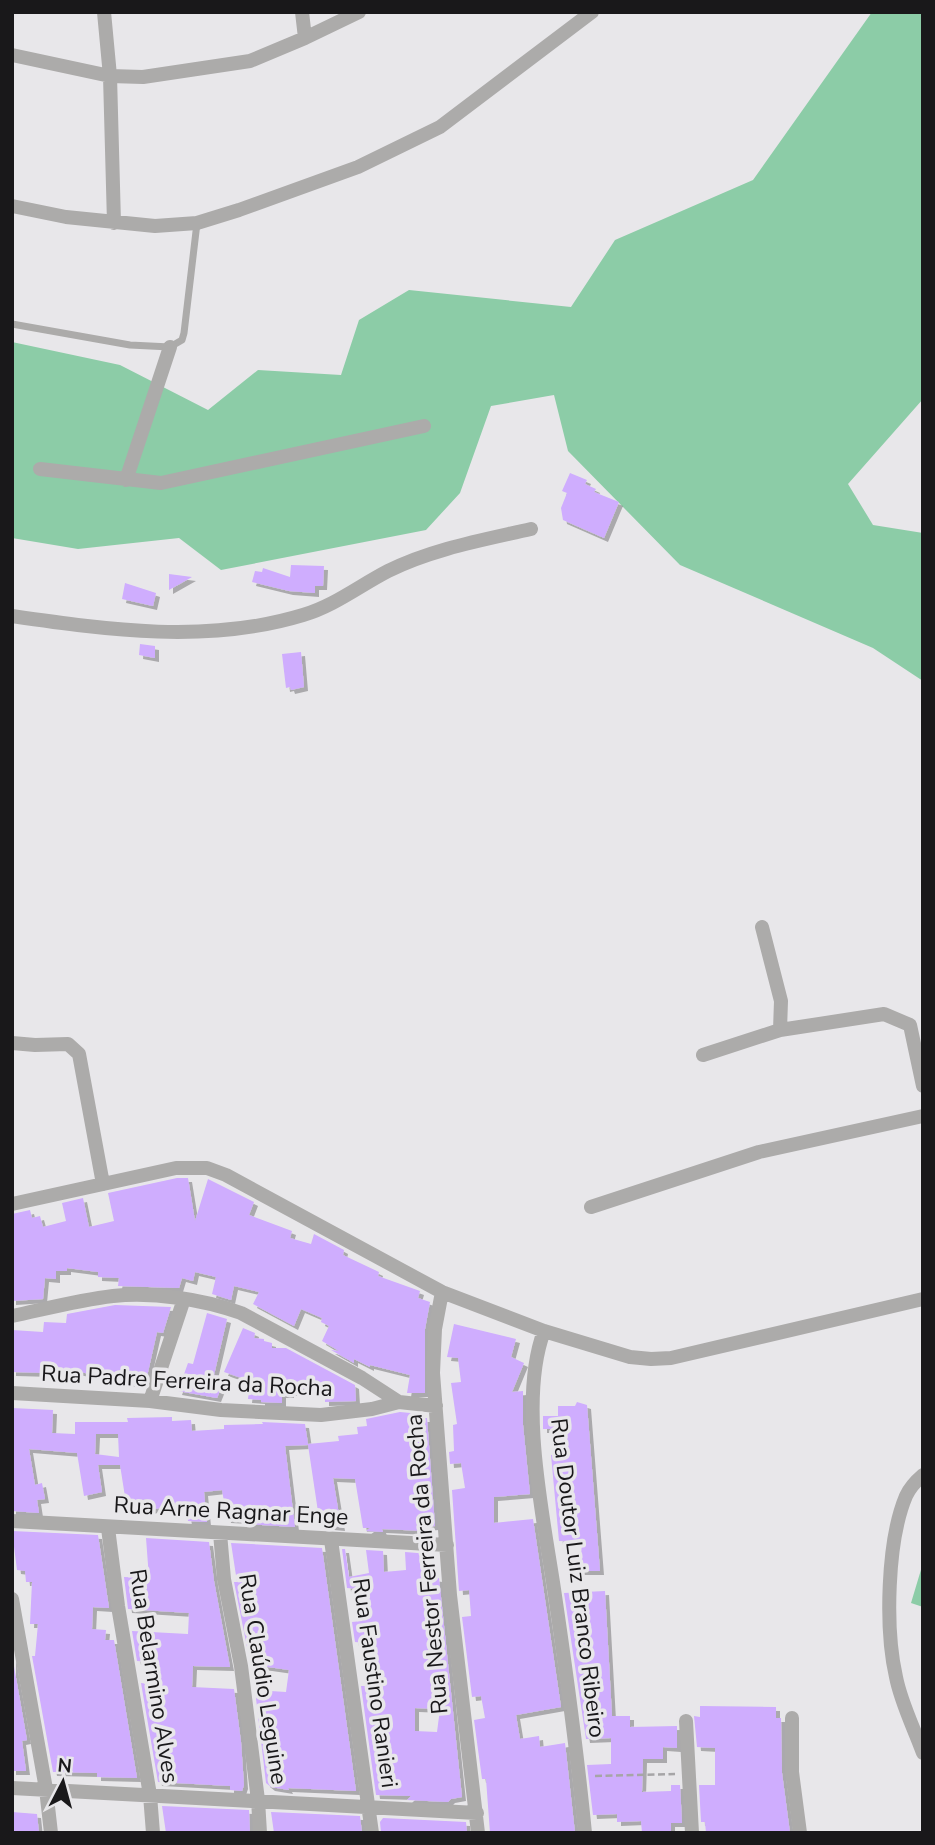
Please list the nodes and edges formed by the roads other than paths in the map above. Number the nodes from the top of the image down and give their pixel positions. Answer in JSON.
{"nodes":[{"id":1,"x":104,"y":12,"type":"edge"},
{"id":2,"x":302,"y":12,"type":"edge"},
{"id":3,"x":359,"y":12,"type":"edge"},
{"id":4,"x":592,"y":12,"type":"edge"},
{"id":5,"x":305,"y":37,"type":"junction"},
{"id":6,"x":12,"y":55,"type":"edge"},
{"id":7,"x":110,"y":76,"type":"junction"},
{"id":8,"x":12,"y":206,"type":"edge"},
{"id":9,"x":114,"y":223,"type":"junction"},
{"id":10,"x":197,"y":223,"type":"junction"},
{"id":11,"x":12,"y":324,"type":"edge"},
{"id":12,"x":170,"y":347,"type":"junction"},
{"id":13,"x":424,"y":426,"type":"dead end"},
{"id":14,"x":40,"y":469,"type":"dead end"},
{"id":15,"x":126,"y":480,"type":"junction"},
{"id":16,"x":531,"y":528,"type":"dead end"},
{"id":17,"x":12,"y":617,"type":"edge"},
{"id":18,"x":762,"y":927,"type":"dead end"},
{"id":19,"x":780,"y":1030,"type":"junction"},
{"id":20,"x":12,"y":1043,"type":"edge"},
{"id":21,"x":703,"y":1055,"type":"dead end"},
{"id":22,"x":923,"y":1086,"type":"edge"},
{"id":23,"x":923,"y":1115,"type":"edge"},
{"id":24,"x":103,"y":1184,"type":"junction"},
{"id":25,"x":12,"y":1204,"type":"edge"},
{"id":26,"x":591,"y":1207,"type":"dead end"},
{"id":27,"x":442,"y":1292,"type":"junction"},
{"id":28,"x":184,"y":1299,"type":"junction"},
{"id":29,"x":923,"y":1299,"type":"edge"},
{"id":30,"x":12,"y":1316,"type":"edge"},
{"id":31,"x":544,"y":1331,"type":"junction"},
{"id":32,"x":12,"y":1393,"type":"edge"},
{"id":33,"x":150,"y":1401,"type":"junction"},
{"id":34,"x":399,"y":1402,"type":"junction"},
{"id":35,"x":436,"y":1406,"type":"junction"},
{"id":36,"x":923,"y":1475,"type":"edge"},
{"id":37,"x":12,"y":1521,"type":"edge"},
{"id":38,"x":108,"y":1528,"type":"junction"},
{"id":39,"x":220,"y":1533,"type":"junction"},
{"id":40,"x":331,"y":1540,"type":"junction"},
{"id":41,"x":447,"y":1545,"type":"junction"},
{"id":42,"x":12,"y":1599,"type":"edge"},
{"id":43,"x":792,"y":1718,"type":"dead end"},
{"id":44,"x":686,"y":1721,"type":"dead end"},
{"id":45,"x":923,"y":1754,"type":"edge"},
{"id":46,"x":12,"y":1788,"type":"edge"},
{"id":47,"x":46,"y":1789,"type":"junction"},
{"id":48,"x":150,"y":1795,"type":"junction"},
{"id":49,"x":258,"y":1800,"type":"junction"},
{"id":50,"x":370,"y":1808,"type":"junction"},
{"id":51,"x":477,"y":1813,"type":"junction"},
{"id":52,"x":51,"y":1833,"type":"edge"},
{"id":53,"x":153,"y":1833,"type":"edge"},
{"id":54,"x":260,"y":1833,"type":"edge"},
{"id":55,"x":372,"y":1833,"type":"edge"},
{"id":56,"x":478,"y":1833,"type":"edge"},
{"id":57,"x":585,"y":1833,"type":"edge"},
{"id":58,"x":692,"y":1833,"type":"edge"},
{"id":59,"x":800,"y":1833,"type":"edge"}],
"edges":[{"from":1,"to":7,"type":"street"},
{"from":2,"to":5,"type":"street"},
{"from":3,"to":5,"type":"street"},
{"from":4,"to":10,"type":"street"},
{"from":5,"to":7,"type":"street"},
{"from":6,"to":7,"type":"street"},
{"from":7,"to":9,"type":"street"},
{"from":8,"to":9,"type":"street"},
{"from":9,"to":10,"type":"street"},
{"from":10,"to":12,"type":"lane"},
{"from":11,"to":12,"type":"lane"},
{"from":12,"to":15,"type":"street"},
{"from":13,"to":15,"type":"street"},
{"from":14,"to":15,"type":"street"},
{"from":16,"to":17,"type":"street"},
{"from":18,"to":19,"type":"street"},
{"from":19,"to":21,"type":"street"},
{"from":19,"to":22,"type":"street"},
{"from":20,"to":24,"type":"street"},
{"from":23,"to":26,"type":"street"},
{"from":24,"to":25,"type":"street"},
{"from":24,"to":27,"type":"street"},
{"from":27,"to":31,"type":"street"},
{"from":27,"to":35,"type":"street","name":"Rua Nestor Ferreira da Rocha"},
{"from":28,"to":30,"type":"street","name":"Rua Padre Ferreira da Rocha"},
{"from":28,"to":33,"type":"street"},
{"from":28,"to":34,"type":"street","name":"Rua Padre Ferreira da Rocha"},
{"from":29,"to":31,"type":"street"},
{"from":31,"to":57,"type":"street","name":"Rua Doutor Luiz Branco Ribeiro"},
{"from":32,"to":33,"type":"street","name":"Rua Padre Ferreira da Rocha"},
{"from":33,"to":34,"type":"street","name":"Rua Padre Ferreira da Rocha"},
{"from":34,"to":35,"type":"street","name":"Rua Padre Ferreira da Rocha"},
{"from":35,"to":41,"type":"street","name":"Rua Nestor Ferreira da Rocha"},
{"from":36,"to":45,"type":"street"},
{"from":37,"to":38,"type":"street","name":"Rua Arne Ragnar Enge"},
{"from":38,"to":39,"type":"street","name":"Rua Arne Ragnar Enge"},
{"from":38,"to":48,"type":"street","name":"Rua Belarmino Alves"},
{"from":39,"to":40,"type":"street","name":"Rua Arne Ragnar Enge"},
{"from":39,"to":49,"type":"street","name":"Rua Claúdio Leguine"},
{"from":40,"to":41,"type":"street","name":"Rua Arne Ragnar Enge"},
{"from":40,"to":50,"type":"street","name":"Rua Faustino Ranieri"},
{"from":41,"to":51,"type":"street","name":"Rua Nestor Ferreira da Rocha"},
{"from":42,"to":47,"type":"street"},
{"from":43,"to":59,"type":"street"},
{"from":44,"to":58,"type":"street"},
{"from":46,"to":47,"type":"street"},
{"from":47,"to":48,"type":"street"},
{"from":47,"to":52,"type":"street"},
{"from":48,"to":49,"type":"street"},
{"from":48,"to":53,"type":"street","name":"Rua Belarmino Alves"},
{"from":49,"to":50,"type":"street"},
{"from":49,"to":54,"type":"street","name":"Rua Claúdio Leguine"},
{"from":50,"to":51,"type":"street"},
{"from":50,"to":55,"type":"street","name":"Rua Faustino Ranieri"},
{"from":51,"to":56,"type":"street","name":"Rua Nestor Ferreira da Rocha"}]}
